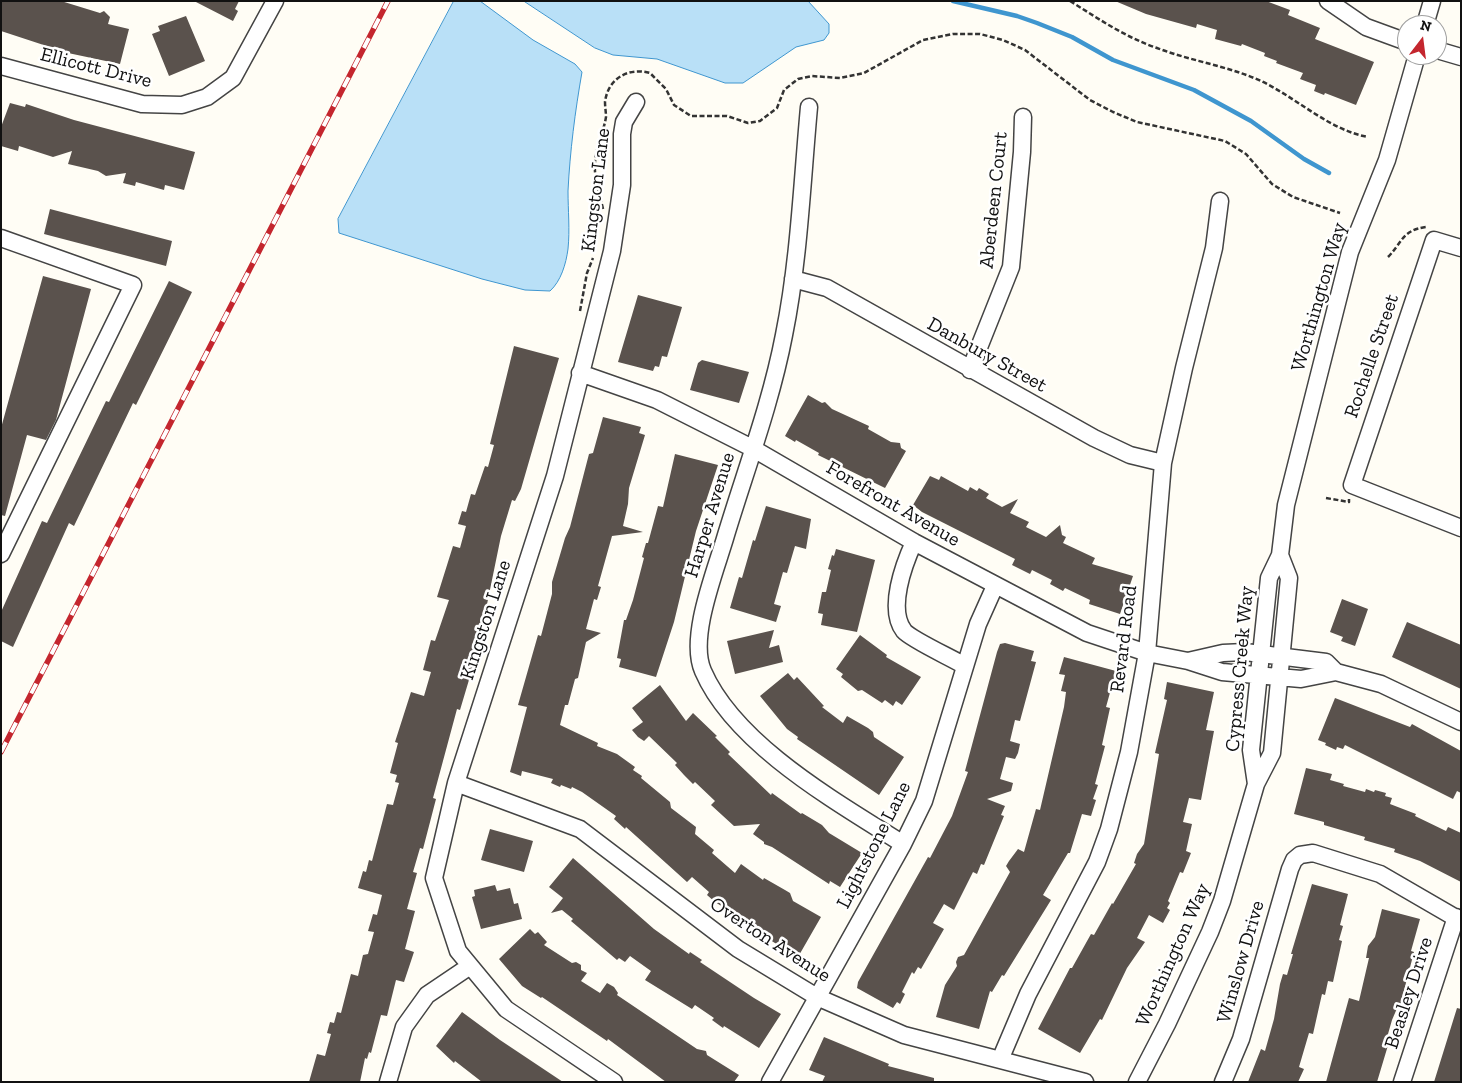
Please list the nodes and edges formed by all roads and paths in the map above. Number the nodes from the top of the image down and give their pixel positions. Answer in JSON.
{"nodes":[{"id":1,"x":275,"y":1,"type":"edge"},
{"id":2,"x":1070,"y":1,"type":"edge"},
{"id":3,"x":1328,"y":1,"type":"edge"},
{"id":4,"x":1432,"y":1,"type":"edge"},
{"id":5,"x":1428,"y":15,"type":"edge"},
{"id":6,"x":1397,"y":39,"type":"edge"},
{"id":7,"x":1447,"y":53,"type":"edge"},
{"id":8,"x":1461,"y":57,"type":"edge"},
{"id":9,"x":1413,"y":65,"type":"edge"},
{"id":10,"x":1,"y":66,"type":"edge"},
{"id":11,"x":636,"y":102,"type":"dead end"},
{"id":12,"x":809,"y":107,"type":"dead end"},
{"id":13,"x":1023,"y":117,"type":"dead end"},
{"id":14,"x":1368,"y":137,"type":"dead end"},
{"id":15,"x":1220,"y":201,"type":"dead end"},
{"id":16,"x":603,"y":212,"type":"dead end"},
{"id":17,"x":1340,"y":213,"type":"dead end"},
{"id":18,"x":1,"y":238,"type":"edge"},
{"id":19,"x":1434,"y":240,"type":"junction"},
{"id":20,"x":1461,"y":248,"type":"edge"},
{"id":21,"x":596,"y":251,"type":"dead end"},
{"id":22,"x":1388,"y":257,"type":"dead end"},
{"id":23,"x":793,"y":279,"type":"junction"},
{"id":24,"x":580,"y":312,"type":"dead end"},
{"id":25,"x":970,"y":370,"type":"junction"},
{"id":26,"x":580,"y":373,"type":"junction"},
{"id":27,"x":752,"y":448,"type":"junction"},
{"id":28,"x":1164,"y":463,"type":"junction"},
{"id":29,"x":1461,"y":528,"type":"edge"},
{"id":30,"x":914,"y":542,"type":"junction"},
{"id":31,"x":1,"y":554,"type":"edge"},
{"id":32,"x":1280,"y":555,"type":"junction"},
{"id":33,"x":995,"y":586,"type":"junction"},
{"id":34,"x":1147,"y":653,"type":"junction"},
{"id":35,"x":1260,"y":654,"type":"junction"},
{"id":36,"x":1281,"y":656,"type":"junction"},
{"id":37,"x":1188,"y":661,"type":"junction"},
{"id":38,"x":965,"y":666,"type":"junction"},
{"id":39,"x":1336,"y":672,"type":"junction"},
{"id":40,"x":1258,"y":675,"type":"junction"},
{"id":41,"x":1280,"y":677,"type":"junction"},
{"id":42,"x":1461,"y":722,"type":"edge"},
{"id":43,"x":456,"y":783,"type":"junction"},
{"id":44,"x":1256,"y":784,"type":"junction"},
{"id":45,"x":903,"y":844,"type":"junction"},
{"id":46,"x":1458,"y":919,"type":"edge"},
{"id":47,"x":470,"y":966,"type":"junction"},
{"id":48,"x":817,"y":998,"type":"junction"},
{"id":49,"x":1000,"y":1060,"type":"junction"},
{"id":50,"x":388,"y":1082,"type":"edge"},
{"id":51,"x":614,"y":1082,"type":"edge"},
{"id":52,"x":770,"y":1082,"type":"edge"},
{"id":53,"x":1085,"y":1082,"type":"edge"},
{"id":54,"x":1137,"y":1082,"type":"edge"},
{"id":55,"x":1223,"y":1082,"type":"edge"},
{"id":56,"x":1402,"y":1082,"type":"edge"}],
"edges":[{"from":1,"to":10,"type":"street","name":"Ellicott Drive"},
{"from":2,"to":14,"type":"path"},
{"from":3,"to":6,"type":"street"},
{"from":4,"to":5,"type":"street"},
{"from":7,"to":8,"type":"street"},
{"from":9,"to":32,"type":"street","name":"Worthington Way"},
{"from":11,"to":26,"type":"street","name":"Kingston Lane"},
{"from":12,"to":23,"type":"street","name":"Harper Avenue"},
{"from":13,"to":25,"type":"street","name":"Aberdeen Court"},
{"from":15,"to":28,"type":"street","name":"Revard Road"},
{"from":16,"to":17,"type":"path"},
{"from":18,"to":31,"type":"street"},
{"from":19,"to":20,"type":"street"},
{"from":19,"to":22,"type":"path"},
{"from":19,"to":29,"type":"street","name":"Rochelle Street"},
{"from":21,"to":24,"type":"path"},
{"from":23,"to":25,"type":"street","name":"Danbury Street"},
{"from":23,"to":27,"type":"street","name":"Harper Avenue"},
{"from":25,"to":28,"type":"street","name":"Danbury Street"},
{"from":26,"to":27,"type":"street","name":"Forefront Avenue"},
{"from":26,"to":43,"type":"street","name":"Kingston Lane"},
{"from":27,"to":30,"type":"street","name":"Forefront Avenue"},
{"from":27,"to":45,"type":"street","name":"Harper Avenue"},
{"from":28,"to":34,"type":"street","name":"Revard Road"},
{"from":30,"to":33,"type":"street","name":"Forefront Avenue"},
{"from":30,"to":38,"type":"street"},
{"from":32,"to":35,"type":"street","name":"Cypress Creek Way"},
{"from":32,"to":36,"type":"street","name":"Cypress Creek Way"},
{"from":33,"to":34,"type":"street","name":"Forefront Avenue"},
{"from":33,"to":38,"type":"street","name":"Lightstone Lane"},
{"from":34,"to":37,"type":"street","name":"Forefront Avenue"},
{"from":34,"to":49,"type":"street","name":"Revard Road"},
{"from":35,"to":36,"type":"street","name":"Forefront Avenue"},
{"from":35,"to":37,"type":"street","name":"Forefront Avenue"},
{"from":35,"to":40,"type":"street","name":"Cypress Creek Way"},
{"from":36,"to":39,"type":"street","name":"Forefront Avenue"},
{"from":36,"to":41,"type":"street","name":"Cypress Creek Way"},
{"from":37,"to":40,"type":"street","name":"Forefront Avenue"},
{"from":38,"to":45,"type":"street","name":"Lightstone Lane"},
{"from":39,"to":41,"type":"street","name":"Forefront Avenue"},
{"from":39,"to":42,"type":"street","name":"Forefront Avenue"},
{"from":40,"to":41,"type":"street","name":"Forefront Avenue"},
{"from":40,"to":44,"type":"street","name":"Cypress Creek Way"},
{"from":41,"to":44,"type":"street","name":"Cypress Creek Way"},
{"from":43,"to":47,"type":"street","name":"Kingston Lane"},
{"from":43,"to":48,"type":"street","name":"Overton Avenue"},
{"from":44,"to":54,"type":"street","name":"Worthington Way"},
{"from":45,"to":48,"type":"street","name":"Lightstone Lane"},
{"from":46,"to":55,"type":"street","name":"Winslow Drive"},
{"from":46,"to":56,"type":"street","name":"Beasley Drive"},
{"from":47,"to":50,"type":"street"},
{"from":47,"to":51,"type":"street","name":"Kingston Lane"},
{"from":48,"to":49,"type":"street","name":"Overton Avenue"},
{"from":48,"to":52,"type":"street","name":"Lightstone Lane"},
{"from":49,"to":53,"type":"street","name":"Overton Avenue"}]}
